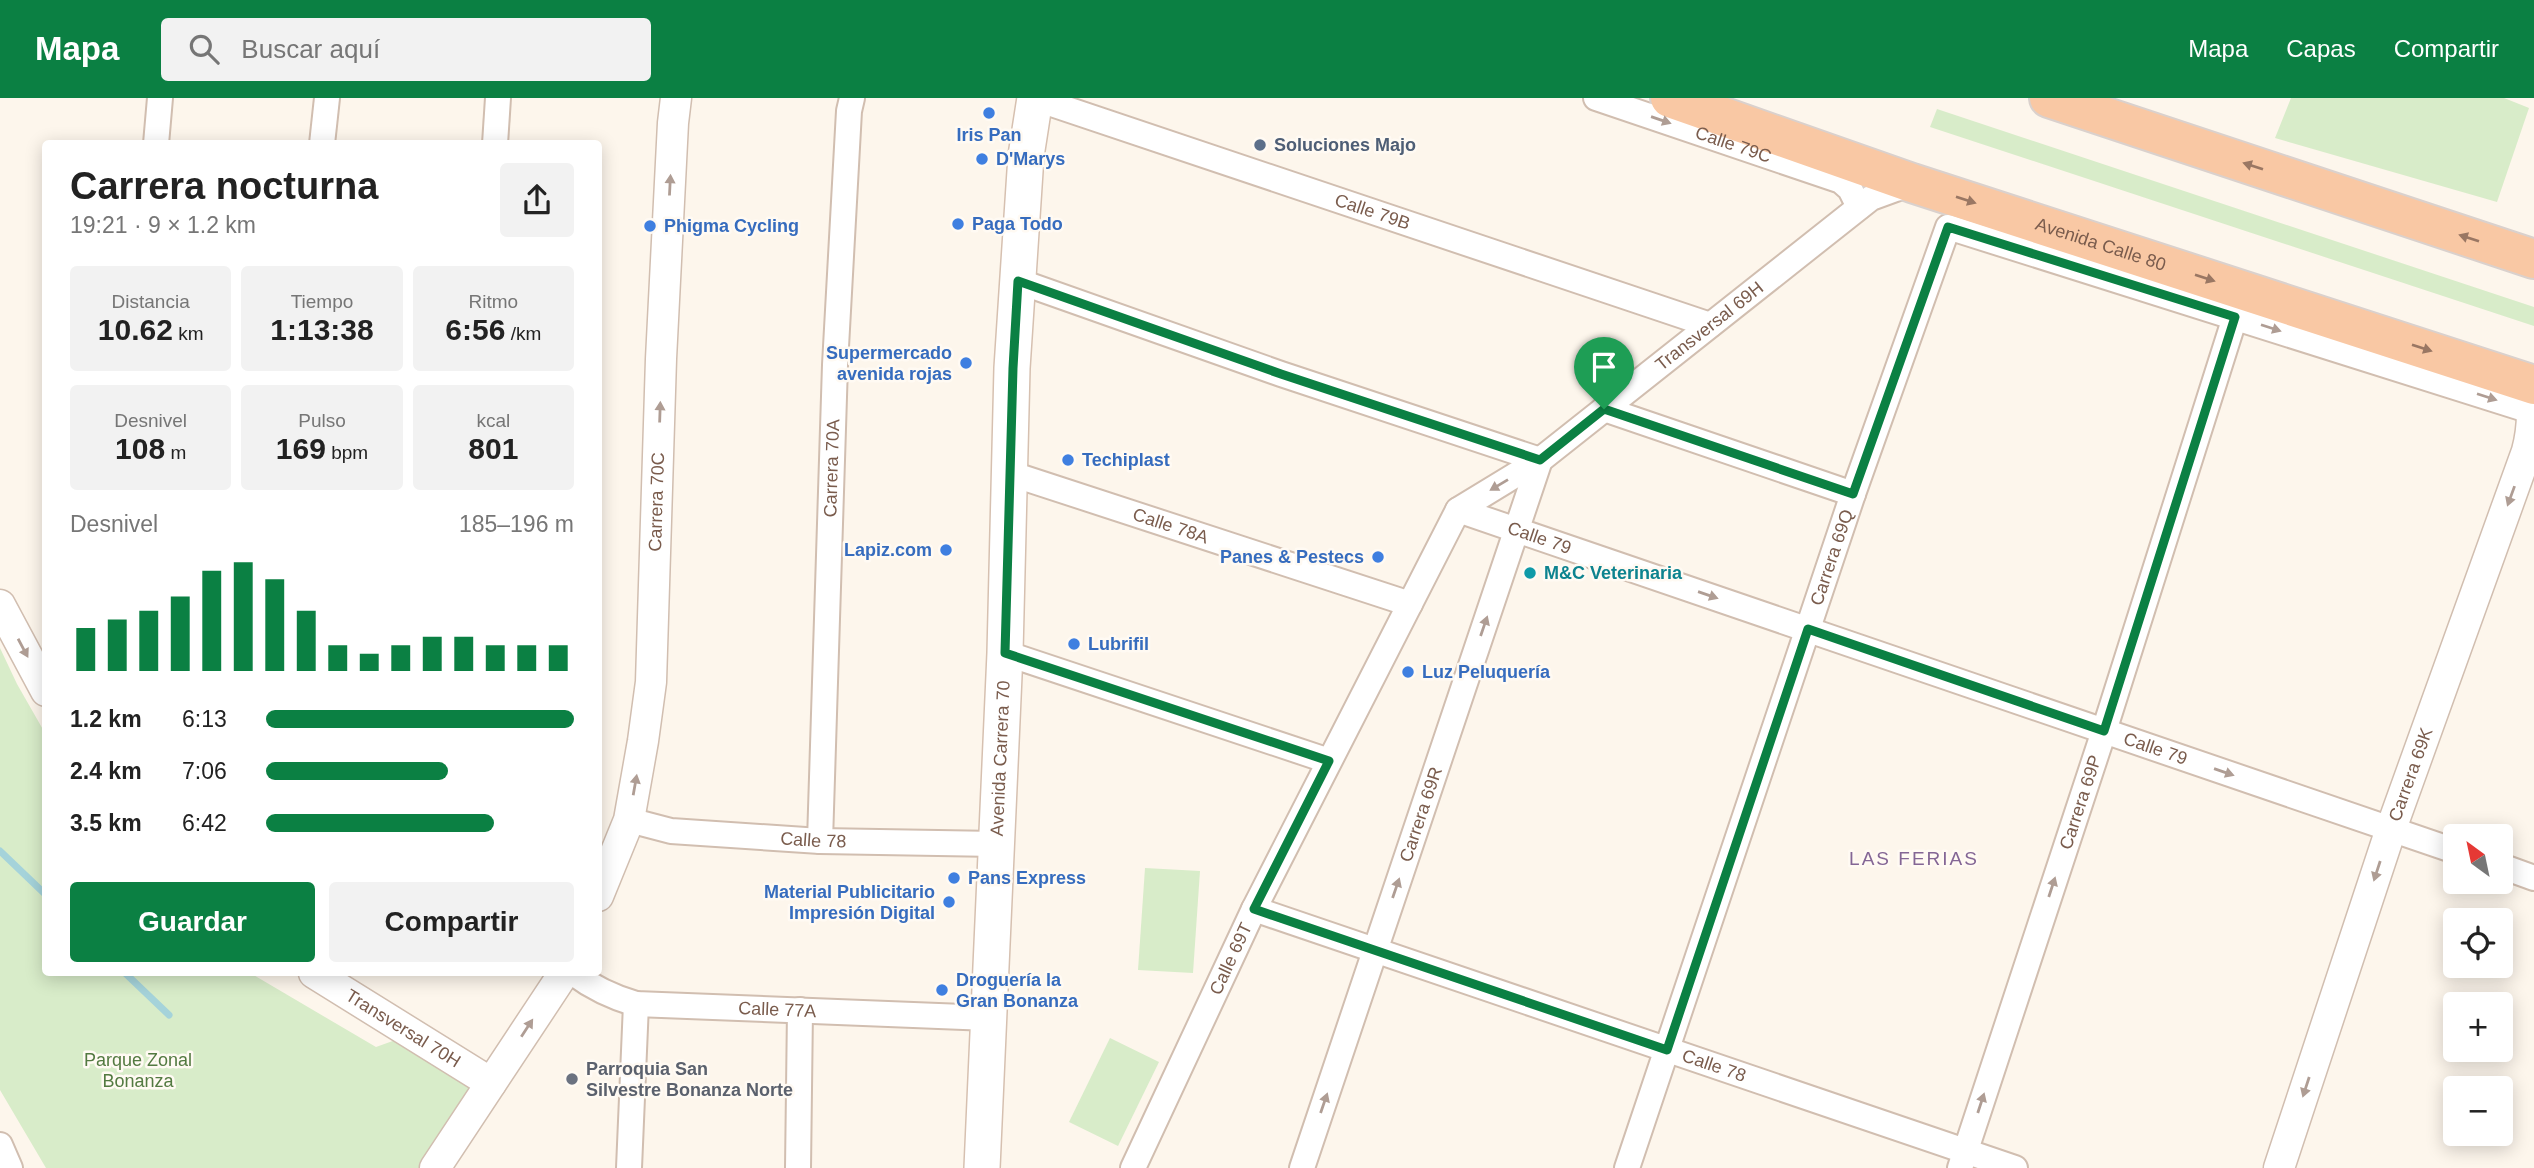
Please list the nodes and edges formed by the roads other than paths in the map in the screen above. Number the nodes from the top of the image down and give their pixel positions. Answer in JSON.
{"nodes":[{"id":1,"x":160,"y":98,"type":"edge"},
{"id":2,"x":327,"y":98,"type":"edge"},
{"id":3,"x":498,"y":98,"type":"edge"},
{"id":4,"x":676,"y":98,"type":"edge"},
{"id":5,"x":852,"y":98,"type":"edge"},
{"id":6,"x":1034,"y":98,"type":"edge"},
{"id":7,"x":1596,"y":98,"type":"edge"},
{"id":8,"x":1670,"y":98,"type":"edge"},
{"id":9,"x":2049,"y":98,"type":"edge"},
{"id":10,"x":156,"y":140,"type":"edge"},
{"id":11,"x":323,"y":140,"type":"edge"},
{"id":12,"x":495,"y":140,"type":"edge"},
{"id":13,"x":1912,"y":183,"type":"junction"},
{"id":14,"x":1859,"y":207,"type":"junction"},
{"id":15,"x":2534,"y":259,"type":"edge"},
{"id":16,"x":1018,"y":281,"type":"junction"},
{"id":17,"x":2235,"y":317,"type":"junction"},
{"id":18,"x":1710,"y":325,"type":"junction"},
{"id":19,"x":2532,"y":398,"type":"edge"},
{"id":20,"x":1604,"y":409,"type":"junction"},
{"id":21,"x":1540,"y":460,"type":"junction"},
{"id":22,"x":1009,"y":473,"type":"junction"},
{"id":23,"x":1853,"y":494,"type":"junction"},
{"id":24,"x":1458,"y":509,"type":"junction"},
{"id":25,"x":1517,"y":529,"type":"junction"},
{"id":26,"x":1410,"y":604,"type":"junction"},
{"id":27,"x":0,"y":605,"type":"edge"},
{"id":28,"x":1808,"y":629,"type":"junction"},
{"id":29,"x":1005,"y":653,"type":"junction"},
{"id":30,"x":42,"y":684,"type":"edge"},
{"id":31,"x":2104,"y":731,"type":"junction"},
{"id":32,"x":1329,"y":761,"type":"junction"},
{"id":33,"x":629,"y":820,"type":"junction"},
{"id":34,"x":2390,"y":829,"type":"junction"},
{"id":35,"x":820,"y":841,"type":"junction"},
{"id":36,"x":997,"y":844,"type":"junction"},
{"id":37,"x":2443,"y":847,"type":"edge"},
{"id":38,"x":2513,"y":870,"type":"edge"},
{"id":39,"x":2534,"y":878,"type":"edge"},
{"id":40,"x":602,"y":886,"type":"edge"},
{"id":41,"x":1254,"y":909,"type":"junction"},
{"id":42,"x":1375,"y":950,"type":"junction"},
{"id":43,"x":562,"y":976,"type":"edge"},
{"id":44,"x":577,"y":976,"type":"edge"},
{"id":45,"x":333,"y":978,"type":"edge"},
{"id":46,"x":636,"y":1004,"type":"junction"},
{"id":47,"x":800,"y":1010,"type":"junction"},
{"id":48,"x":989,"y":1018,"type":"junction"},
{"id":49,"x":1667,"y":1050,"type":"junction"},
{"id":50,"x":491,"y":1083,"type":"junction"},
{"id":51,"x":0,"y":1145,"type":"edge"},
{"id":52,"x":1963,"y":1159,"type":"edge"},
{"id":53,"x":10,"y":1168,"type":"edge"},
{"id":54,"x":435,"y":1168,"type":"edge"},
{"id":55,"x":629,"y":1168,"type":"edge"},
{"id":56,"x":799,"y":1168,"type":"edge"},
{"id":57,"x":982,"y":1168,"type":"edge"},
{"id":58,"x":1133,"y":1168,"type":"edge"},
{"id":59,"x":1302,"y":1168,"type":"edge"},
{"id":60,"x":1627,"y":1168,"type":"edge"},
{"id":61,"x":2015,"y":1168,"type":"edge"},
{"id":62,"x":2279,"y":1168,"type":"edge"}],
"edges":[{"from":1,"to":10,"type":"street"},
{"from":2,"to":11,"type":"street"},
{"from":3,"to":12,"type":"street"},
{"from":33,"to":4,"type":"street","name":"Carrera 70C","one_way":true},
{"from":5,"to":35,"type":"street","name":"Carrera 70A"},
{"from":6,"to":16,"type":"main road","name":"Avenida Carrera 70"},
{"from":6,"to":18,"type":"street","name":"Calle 79B"},
{"from":7,"to":14,"type":"street","name":"Calle 79C","one_way":true},
{"from":8,"to":13,"type":"highway","name":"Avenida Calle 80"},
{"from":15,"to":9,"type":"highway","one_way":true},
{"from":13,"to":14,"type":"street","name":"Transversal 69H"},
{"from":13,"to":19,"type":"highway","name":"Avenida Calle 80","one_way":true},
{"from":14,"to":18,"type":"street","name":"Transversal 69H"},
{"from":16,"to":21,"type":"street"},
{"from":16,"to":22,"type":"main road","name":"Avenida Carrera 70"},
{"from":17,"to":19,"type":"street","one_way":true},
{"from":17,"to":23,"type":"street","name":"Carrera 69Q"},
{"from":17,"to":31,"type":"street","name":"Carrera 69P"},
{"from":18,"to":20,"type":"street","name":"Transversal 69H"},
{"from":19,"to":34,"type":"street","name":"Carrera 69K","one_way":true},
{"from":20,"to":21,"type":"street","name":"Transversal 69H"},
{"from":20,"to":23,"type":"street"},
{"from":21,"to":24,"type":"street","name":"Transversal 69H","one_way":true},
{"from":21,"to":25,"type":"street","name":"Carrera 69R"},
{"from":22,"to":26,"type":"street","name":"Calle 78A"},
{"from":22,"to":29,"type":"main road","name":"Avenida Carrera 70"},
{"from":23,"to":28,"type":"street","name":"Carrera 69Q"},
{"from":24,"to":25,"type":"street","name":"Calle 79"},
{"from":24,"to":26,"type":"street"},
{"from":25,"to":28,"type":"street","name":"Calle 79","one_way":true},
{"from":42,"to":25,"type":"street","name":"Carrera 69R","one_way":true},
{"from":26,"to":32,"type":"street","name":"Calle 69T"},
{"from":27,"to":30,"type":"street","one_way":true},
{"from":28,"to":31,"type":"street","name":"Calle 79"},
{"from":28,"to":49,"type":"street","name":"Carrera 69Q"},
{"from":29,"to":32,"type":"street"},
{"from":29,"to":36,"type":"main road","name":"Avenida Carrera 70"},
{"from":31,"to":34,"type":"street","name":"Calle 79","one_way":true},
{"from":52,"to":31,"type":"street","name":"Carrera 69P","one_way":true},
{"from":32,"to":41,"type":"street","name":"Calle 69T"},
{"from":33,"to":35,"type":"street","name":"Calle 78"},
{"from":33,"to":40,"type":"street","name":"Carrera 70C"},
{"from":34,"to":37,"type":"street","name":"Calle 79"},
{"from":34,"to":62,"type":"street","name":"Carrera 69K","one_way":true},
{"from":35,"to":36,"type":"street","name":"Calle 78"},
{"from":36,"to":48,"type":"main road","name":"Avenida Carrera 70"},
{"from":38,"to":39,"type":"street"},
{"from":41,"to":42,"type":"street","name":"Calle 78"},
{"from":41,"to":58,"type":"street","name":"Calle 69T"},
{"from":42,"to":49,"type":"street","name":"Calle 78"},
{"from":59,"to":42,"type":"street","name":"Carrera 69R","one_way":true},
{"from":50,"to":43,"type":"street","one_way":true},
{"from":44,"to":46,"type":"street","name":"Calle 77A"},
{"from":45,"to":50,"type":"street","name":"Transversal 70H"},
{"from":46,"to":47,"type":"street","name":"Calle 77A"},
{"from":46,"to":55,"type":"street"},
{"from":47,"to":48,"type":"street","name":"Calle 77A"},
{"from":47,"to":56,"type":"street"},
{"from":48,"to":57,"type":"main road","name":"Avenida Carrera 70"},
{"from":49,"to":52,"type":"street","name":"Calle 78"},
{"from":49,"to":60,"type":"street","name":"Carrera 69Q"},
{"from":50,"to":54,"type":"street"},
{"from":51,"to":53,"type":"street"},
{"from":52,"to":61,"type":"street","name":"Calle 78"}]}
